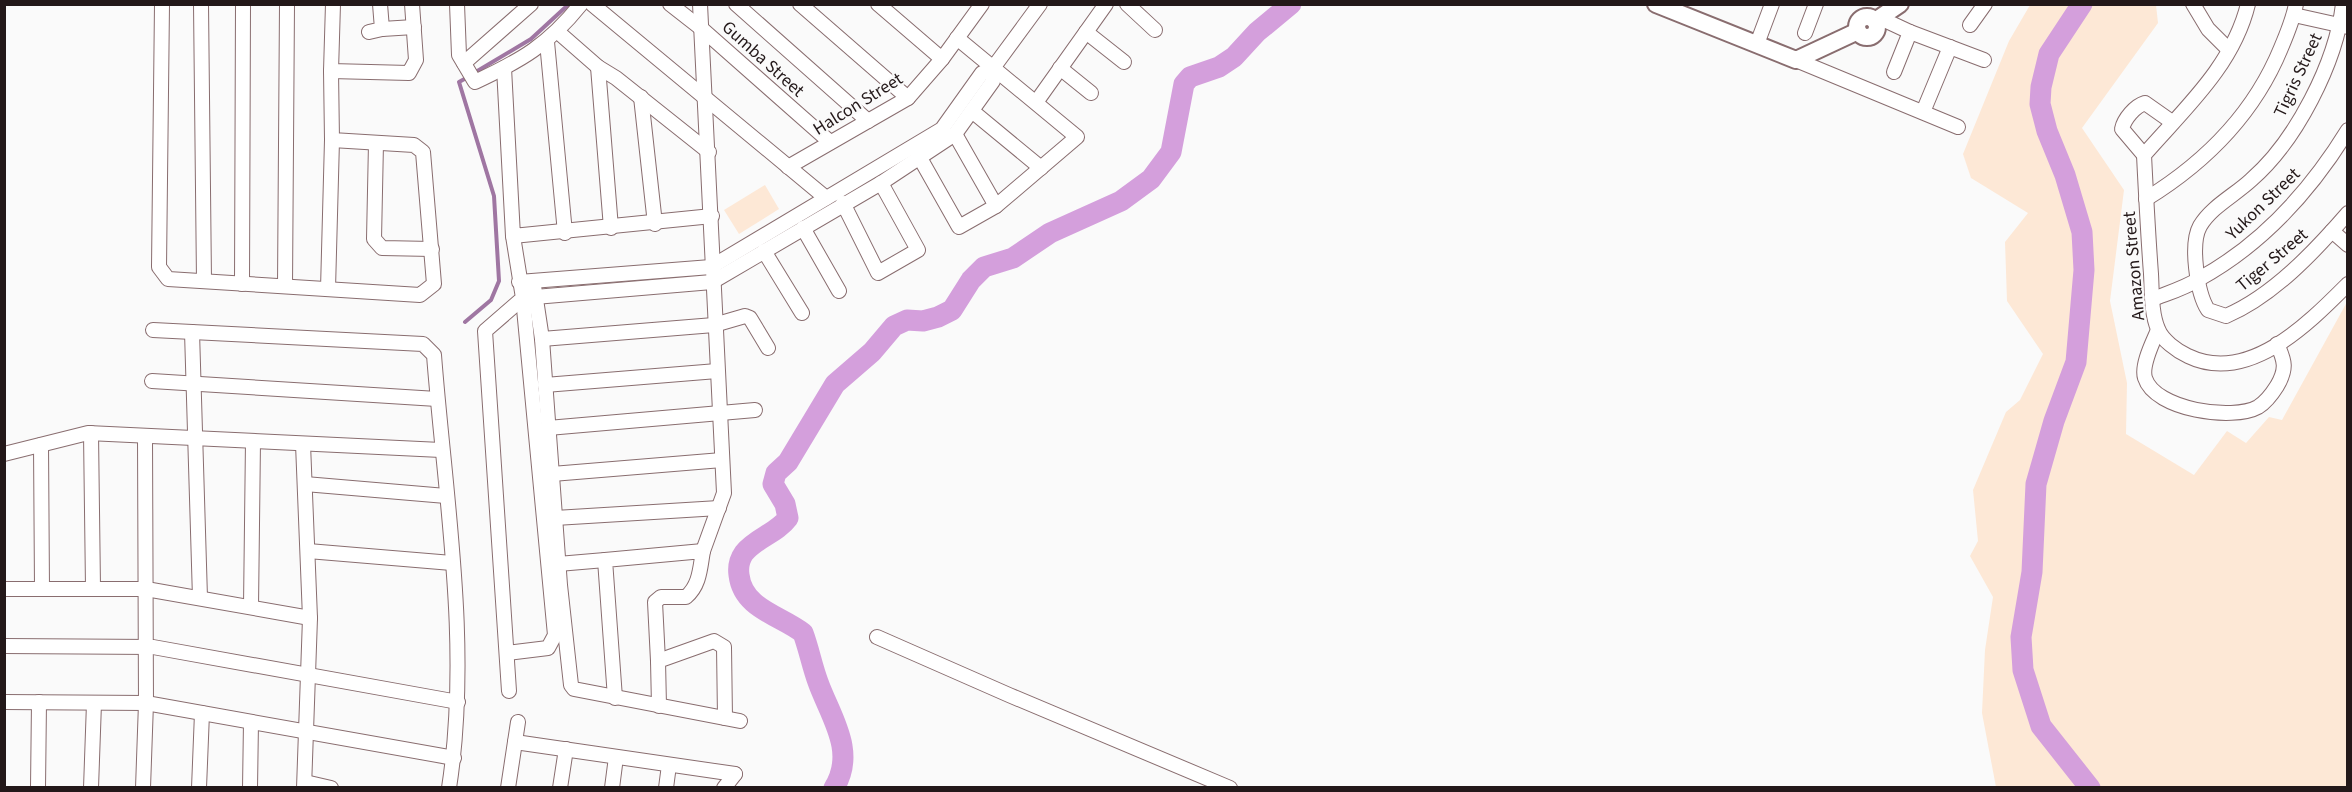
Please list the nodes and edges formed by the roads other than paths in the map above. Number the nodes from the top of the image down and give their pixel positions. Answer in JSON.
{"nodes":[{"id":1,"x":162,"y":4,"type":"edge"},
{"id":2,"x":201,"y":4,"type":"edge"},
{"id":3,"x":243,"y":4,"type":"edge"},
{"id":4,"x":287,"y":4,"type":"edge"},
{"id":5,"x":333,"y":4,"type":"edge"},
{"id":6,"x":380,"y":4,"type":"edge"},
{"id":7,"x":412,"y":4,"type":"edge"},
{"id":8,"x":531,"y":4,"type":"edge"},
{"id":9,"x":581,"y":4,"type":"edge"},
{"id":10,"x":592,"y":4,"type":"edge"},
{"id":11,"x":670,"y":4,"type":"edge"},
{"id":12,"x":700,"y":4,"type":"edge"},
{"id":13,"x":736,"y":4,"type":"edge"},
{"id":14,"x":800,"y":4,"type":"edge"},
{"id":15,"x":878,"y":4,"type":"edge"},
{"id":16,"x":982,"y":4,"type":"edge"},
{"id":17,"x":1040,"y":4,"type":"edge"},
{"id":18,"x":1106,"y":4,"type":"edge"},
{"id":19,"x":1127,"y":4,"type":"edge"},
{"id":20,"x":1656,"y":4,"type":"edge"},
{"id":21,"x":1772,"y":4,"type":"edge"},
{"id":22,"x":1816,"y":4,"type":"edge"},
{"id":23,"x":1900,"y":4,"type":"edge"},
{"id":24,"x":1985,"y":4,"type":"edge"},
{"id":25,"x":2193,"y":4,"type":"edge"},
{"id":26,"x":2248,"y":4,"type":"edge"},
{"id":27,"x":2343,"y":4,"type":"edge"},
{"id":28,"x":457,"y":5,"type":"edge"},
{"id":29,"x":2295,"y":10,"type":"edge"},
{"id":30,"x":1877,"y":19,"type":"junction"},
{"id":31,"x":1970,"y":25,"type":"dead end"},
{"id":32,"x":414,"y":27,"type":"junction"},
{"id":33,"x":2344,"y":27,"type":"edge"},
{"id":34,"x":702,"y":29,"type":"junction"},
{"id":35,"x":1155,"y":30,"type":"dead end"},
{"id":36,"x":558,"y":32,"type":"junction"},
{"id":37,"x":1086,"y":32,"type":"junction"},
{"id":38,"x":1910,"y":32,"type":"junction"},
{"id":39,"x":1805,"y":33,"type":"dead end"},
{"id":40,"x":957,"y":38,"type":"junction"},
{"id":41,"x":547,"y":42,"type":"junction"},
{"id":42,"x":1757,"y":44,"type":"junction"},
{"id":43,"x":1950,"y":47,"type":"junction"},
{"id":44,"x":2229,"y":50,"type":"junction"},
{"id":45,"x":942,"y":59,"type":"junction"},
{"id":46,"x":1796,"y":60,"type":"junction"},
{"id":47,"x":1984,"y":60,"type":"dead end"},
{"id":48,"x":1124,"y":62,"type":"dead end"},
{"id":49,"x":598,"y":67,"type":"junction"},
{"id":50,"x":504,"y":68,"type":"junction"},
{"id":51,"x":993,"y":68,"type":"junction"},
{"id":52,"x":1060,"y":68,"type":"junction"},
{"id":53,"x":331,"y":71,"type":"junction"},
{"id":54,"x":469,"y":71,"type":"junction"},
{"id":55,"x":1894,"y":72,"type":"dead end"},
{"id":56,"x":1091,"y":93,"type":"dead end"},
{"id":57,"x":640,"y":98,"type":"junction"},
{"id":58,"x":908,"y":98,"type":"junction"},
{"id":59,"x":707,"y":99,"type":"junction"},
{"id":60,"x":1036,"y":101,"type":"junction"},
{"id":61,"x":972,"y":111,"type":"junction"},
{"id":62,"x":1923,"y":112,"type":"junction"},
{"id":63,"x":868,"y":121,"type":"junction"},
{"id":64,"x":2172,"y":122,"type":"junction"},
{"id":65,"x":1958,"y":127,"type":"dead end"},
{"id":66,"x":2348,"y":130,"type":"edge"},
{"id":67,"x":955,"y":134,"type":"junction"},
{"id":68,"x":332,"y":140,"type":"junction"},
{"id":69,"x":830,"y":142,"type":"junction"},
{"id":70,"x":376,"y":143,"type":"junction"},
{"id":71,"x":709,"y":152,"type":"junction"},
{"id":72,"x":2144,"y":155,"type":"junction"},
{"id":73,"x":920,"y":158,"type":"junction"},
{"id":74,"x":788,"y":167,"type":"junction"},
{"id":75,"x":1041,"y":168,"type":"junction"},
{"id":76,"x":881,"y":183,"type":"junction"},
{"id":77,"x":826,"y":198,"type":"junction"},
{"id":78,"x":2146,"y":200,"type":"junction"},
{"id":79,"x":843,"y":203,"type":"junction"},
{"id":80,"x":996,"y":206,"type":"junction"},
{"id":81,"x":2348,"y":213,"type":"edge"},
{"id":82,"x":712,"y":216,"type":"junction"},
{"id":83,"x":655,"y":224,"type":"junction"},
{"id":84,"x":611,"y":228,"type":"junction"},
{"id":85,"x":803,"y":228,"type":"junction"},
{"id":86,"x":2332,"y":231,"type":"junction"},
{"id":87,"x":565,"y":232,"type":"junction"},
{"id":88,"x":513,"y":236,"type":"junction"},
{"id":89,"x":2348,"y":244,"type":"edge"},
{"id":90,"x":432,"y":249,"type":"junction"},
{"id":91,"x":764,"y":251,"type":"junction"},
{"id":92,"x":711,"y":267,"type":"junction"},
{"id":93,"x":2198,"y":280,"type":"junction"},
{"id":94,"x":204,"y":281,"type":"junction"},
{"id":95,"x":712,"y":282,"type":"junction"},
{"id":96,"x":242,"y":284,"type":"junction"},
{"id":97,"x":2348,"y":284,"type":"edge"},
{"id":98,"x":285,"y":286,"type":"junction"},
{"id":99,"x":328,"y":289,"type":"junction"},
{"id":100,"x":527,"y":289,"type":"junction"},
{"id":101,"x":839,"y":291,"type":"dead end"},
{"id":102,"x":2152,"y":299,"type":"junction"},
{"id":103,"x":802,"y":313,"type":"dead end"},
{"id":104,"x":714,"y":325,"type":"junction"},
{"id":105,"x":153,"y":330,"type":"dead end"},
{"id":106,"x":2158,"y":330,"type":"junction"},
{"id":107,"x":192,"y":332,"type":"junction"},
{"id":108,"x":542,"y":339,"type":"junction"},
{"id":109,"x":2277,"y":344,"type":"junction"},
{"id":110,"x":768,"y":348,"type":"dead end"},
{"id":111,"x":717,"y":371,"type":"junction"},
{"id":112,"x":152,"y":381,"type":"dead end"},
{"id":113,"x":193,"y":383,"type":"junction"},
{"id":114,"x":545,"y":385,"type":"junction"},
{"id":115,"x":438,"y":399,"type":"junction"},
{"id":116,"x":755,"y":410,"type":"dead end"},
{"id":117,"x":720,"y":415,"type":"junction"},
{"id":118,"x":548,"y":429,"type":"junction"},
{"id":119,"x":91,"y":433,"type":"junction"},
{"id":120,"x":145,"y":436,"type":"junction"},
{"id":121,"x":195,"y":439,"type":"junction"},
{"id":122,"x":253,"y":441,"type":"junction"},
{"id":123,"x":303,"y":444,"type":"junction"},
{"id":124,"x":41,"y":445,"type":"junction"},
{"id":125,"x":441,"y":450,"type":"junction"},
{"id":126,"x":4,"y":454,"type":"edge"},
{"id":127,"x":722,"y":460,"type":"junction"},
{"id":128,"x":552,"y":474,"type":"junction"},
{"id":129,"x":305,"y":484,"type":"junction"},
{"id":130,"x":446,"y":496,"type":"junction"},
{"id":131,"x":718,"y":508,"type":"junction"},
{"id":132,"x":555,"y":518,"type":"junction"},
{"id":133,"x":308,"y":551,"type":"junction"},
{"id":134,"x":703,"y":551,"type":"junction"},
{"id":135,"x":605,"y":560,"type":"junction"},
{"id":136,"x":452,"y":563,"type":"junction"},
{"id":137,"x":558,"y":564,"type":"junction"},
{"id":138,"x":555,"y":587,"type":"junction"},
{"id":139,"x":42,"y":588,"type":"junction"},
{"id":140,"x":93,"y":588,"type":"junction"},
{"id":141,"x":4,"y":589,"type":"edge"},
{"id":142,"x":146,"y":589,"type":"junction"},
{"id":143,"x":200,"y":598,"type":"junction"},
{"id":144,"x":251,"y":607,"type":"junction"},
{"id":145,"x":310,"y":618,"type":"junction"},
{"id":146,"x":877,"y":637,"type":"dead end"},
{"id":147,"x":4,"y":646,"type":"edge"},
{"id":148,"x":146,"y":646,"type":"junction"},
{"id":149,"x":507,"y":653,"type":"junction"},
{"id":150,"x":658,"y":661,"type":"junction"},
{"id":151,"x":308,"y":674,"type":"junction"},
{"id":152,"x":510,"y":691,"type":"dead end"},
{"id":153,"x":615,"y":698,"type":"junction"},
{"id":154,"x":4,"y":702,"type":"edge"},
{"id":155,"x":39,"y":702,"type":"junction"},
{"id":156,"x":458,"y":702,"type":"junction"},
{"id":157,"x":94,"y":703,"type":"junction"},
{"id":158,"x":146,"y":703,"type":"junction"},
{"id":159,"x":658,"y":706,"type":"junction"},
{"id":160,"x":202,"y":713,"type":"junction"},
{"id":161,"x":725,"y":718,"type":"junction"},
{"id":162,"x":740,"y":721,"type":"dead end"},
{"id":163,"x":251,"y":722,"type":"junction"},
{"id":164,"x":518,"y":722,"type":"dead end"},
{"id":165,"x":306,"y":732,"type":"junction"},
{"id":166,"x":515,"y":742,"type":"junction"},
{"id":167,"x":566,"y":749,"type":"junction"},
{"id":168,"x":616,"y":757,"type":"junction"},
{"id":169,"x":454,"y":758,"type":"junction"},
{"id":170,"x":669,"y":765,"type":"junction"},
{"id":171,"x":305,"y":785,"type":"edge"},
{"id":172,"x":38,"y":788,"type":"edge"},
{"id":173,"x":91,"y":788,"type":"edge"},
{"id":174,"x":143,"y":788,"type":"edge"},
{"id":175,"x":199,"y":788,"type":"edge"},
{"id":176,"x":249,"y":788,"type":"edge"},
{"id":177,"x":331,"y":788,"type":"edge"},
{"id":178,"x":449,"y":788,"type":"edge"},
{"id":179,"x":508,"y":788,"type":"edge"},
{"id":180,"x":560,"y":788,"type":"edge"},
{"id":181,"x":612,"y":788,"type":"edge"},
{"id":182,"x":666,"y":788,"type":"edge"},
{"id":183,"x":724,"y":788,"type":"edge"},
{"id":184,"x":1230,"y":788,"type":"edge"}],
"edges":[{"from":1,"to":94,"type":"street"},
{"from":2,"to":94,"type":"street"},
{"from":3,"to":96,"type":"street"},
{"from":4,"to":98,"type":"street"},
{"from":5,"to":53,"type":"street"},
{"from":6,"to":32,"type":"street"},
{"from":7,"to":32,"type":"street"},
{"from":8,"to":54,"type":"street"},
{"from":9,"to":36,"type":"street"},
{"from":10,"to":59,"type":"street"},
{"from":11,"to":34,"type":"street","name":"Gumba Street"},
{"from":12,"to":34,"type":"street"},
{"from":13,"to":63,"type":"street"},
{"from":14,"to":58,"type":"street"},
{"from":15,"to":45,"type":"street"},
{"from":16,"to":40,"type":"street","name":"Halcon Street"},
{"from":17,"to":51,"type":"street"},
{"from":18,"to":37,"type":"street"},
{"from":19,"to":35,"type":"street"},
{"from":20,"to":42,"type":"street"},
{"from":21,"to":42,"type":"street"},
{"from":22,"to":39,"type":"street"},
{"from":23,"to":30,"type":"street"},
{"from":24,"to":31,"type":"street"},
{"from":25,"to":44,"type":"street"},
{"from":26,"to":44,"type":"street"},
{"from":27,"to":33,"type":"street","name":"Tigris Street"},
{"from":28,"to":54,"type":"street"},
{"from":29,"to":33,"type":"street","name":"Tigris Street"},
{"from":29,"to":78,"type":"street"},
{"from":30,"to":38,"type":"street"},
{"from":30,"to":46,"type":"street"},
{"from":32,"to":53,"type":"street"},
{"from":33,"to":93,"type":"street","name":"Tigris Street"},
{"from":34,"to":59,"type":"street"},
{"from":34,"to":69,"type":"street","name":"Gumba Street"},
{"from":36,"to":41,"type":"street"},
{"from":36,"to":49,"type":"street"},
{"from":37,"to":48,"type":"street"},
{"from":37,"to":52,"type":"street"},
{"from":38,"to":43,"type":"street"},
{"from":38,"to":55,"type":"street"},
{"from":40,"to":45,"type":"street","name":"Halcon Street"},
{"from":40,"to":51,"type":"street"},
{"from":41,"to":50,"type":"street"},
{"from":41,"to":87,"type":"street"},
{"from":42,"to":46,"type":"street"},
{"from":43,"to":47,"type":"street"},
{"from":43,"to":62,"type":"street"},
{"from":44,"to":64,"type":"street"},
{"from":45,"to":58,"type":"street","name":"Halcon Street"},
{"from":46,"to":62,"type":"street"},
{"from":49,"to":57,"type":"street"},
{"from":49,"to":84,"type":"street"},
{"from":50,"to":54,"type":"street"},
{"from":50,"to":88,"type":"street"},
{"from":51,"to":60,"type":"street"},
{"from":51,"to":61,"type":"street"},
{"from":51,"to":77,"type":"street"},
{"from":52,"to":56,"type":"street"},
{"from":52,"to":60,"type":"street"},
{"from":53,"to":68,"type":"street"},
{"from":57,"to":71,"type":"street"},
{"from":57,"to":83,"type":"street"},
{"from":58,"to":63,"type":"street","name":"Halcon Street"},
{"from":59,"to":71,"type":"street"},
{"from":59,"to":74,"type":"street"},
{"from":60,"to":75,"type":"street"},
{"from":61,"to":67,"type":"street"},
{"from":61,"to":75,"type":"street"},
{"from":62,"to":65,"type":"street"},
{"from":63,"to":69,"type":"street","name":"Halcon Street"},
{"from":64,"to":72,"type":"street"},
{"from":64,"to":72,"type":"street"},
{"from":66,"to":93,"type":"street","name":"Yukon Street"},
{"from":67,"to":73,"type":"street"},
{"from":67,"to":80,"type":"street"},
{"from":68,"to":70,"type":"street"},
{"from":68,"to":99,"type":"street"},
{"from":69,"to":74,"type":"street","name":"Halcon Street"},
{"from":70,"to":90,"type":"street"},
{"from":70,"to":90,"type":"street"},
{"from":71,"to":82,"type":"street"},
{"from":72,"to":78,"type":"street","name":"Amazon Street"},
{"from":73,"to":76,"type":"street"},
{"from":73,"to":80,"type":"street"},
{"from":74,"to":77,"type":"street"},
{"from":75,"to":80,"type":"street"},
{"from":76,"to":79,"type":"street"},
{"from":76,"to":79,"type":"street"},
{"from":77,"to":92,"type":"street"},
{"from":78,"to":102,"type":"street","name":"Amazon Street"},
{"from":79,"to":85,"type":"street"},
{"from":81,"to":86,"type":"street","name":"Tiger Street"},
{"from":82,"to":83,"type":"street"},
{"from":82,"to":92,"type":"street"},
{"from":83,"to":84,"type":"street"},
{"from":84,"to":87,"type":"street"},
{"from":85,"to":91,"type":"street"},
{"from":85,"to":101,"type":"street"},
{"from":86,"to":89,"type":"street"},
{"from":86,"to":93,"type":"street","name":"Tiger Street"},
{"from":87,"to":88,"type":"street"},
{"from":88,"to":100,"type":"street"},
{"from":90,"to":99,"type":"street"},
{"from":91,"to":95,"type":"street"},
{"from":91,"to":103,"type":"street"},
{"from":92,"to":95,"type":"street"},
{"from":92,"to":100,"type":"street"},
{"from":93,"to":102,"type":"street","name":"Yukon Street"},
{"from":94,"to":96,"type":"street"},
{"from":95,"to":100,"type":"street"},
{"from":95,"to":104,"type":"street"},
{"from":96,"to":98,"type":"street"},
{"from":97,"to":109,"type":"street","name":"Amazon Street"},
{"from":98,"to":99,"type":"street"},
{"from":100,"to":108,"type":"street"},
{"from":100,"to":138,"type":"street"},
{"from":100,"to":149,"type":"street"},
{"from":102,"to":106,"type":"street","name":"Amazon Street"},
{"from":104,"to":108,"type":"street"},
{"from":104,"to":110,"type":"street"},
{"from":104,"to":111,"type":"street"},
{"from":105,"to":107,"type":"street"},
{"from":106,"to":109,"type":"street","name":"Amazon Street"},
{"from":106,"to":109,"type":"street"},
{"from":107,"to":113,"type":"street"},
{"from":107,"to":115,"type":"street"},
{"from":108,"to":114,"type":"street"},
{"from":111,"to":114,"type":"street"},
{"from":111,"to":117,"type":"street"},
{"from":112,"to":113,"type":"street"},
{"from":113,"to":115,"type":"street"},
{"from":113,"to":121,"type":"street"},
{"from":114,"to":118,"type":"street"},
{"from":115,"to":125,"type":"street"},
{"from":116,"to":117,"type":"street"},
{"from":117,"to":118,"type":"street"},
{"from":117,"to":127,"type":"street"},
{"from":118,"to":128,"type":"street"},
{"from":119,"to":120,"type":"street"},
{"from":119,"to":124,"type":"street"},
{"from":119,"to":140,"type":"street"},
{"from":120,"to":121,"type":"street"},
{"from":120,"to":142,"type":"street"},
{"from":121,"to":122,"type":"street"},
{"from":121,"to":143,"type":"street"},
{"from":122,"to":123,"type":"street"},
{"from":122,"to":144,"type":"street"},
{"from":123,"to":125,"type":"street"},
{"from":123,"to":129,"type":"street"},
{"from":124,"to":126,"type":"street"},
{"from":124,"to":139,"type":"street"},
{"from":125,"to":130,"type":"street"},
{"from":127,"to":128,"type":"street"},
{"from":127,"to":131,"type":"street"},
{"from":128,"to":132,"type":"street"},
{"from":129,"to":130,"type":"street"},
{"from":129,"to":133,"type":"street"},
{"from":130,"to":136,"type":"street"},
{"from":131,"to":132,"type":"street"},
{"from":131,"to":134,"type":"street"},
{"from":132,"to":137,"type":"street"},
{"from":133,"to":136,"type":"street"},
{"from":133,"to":145,"type":"street"},
{"from":134,"to":135,"type":"street"},
{"from":134,"to":150,"type":"street"},
{"from":135,"to":137,"type":"street"},
{"from":135,"to":153,"type":"street"},
{"from":136,"to":156,"type":"street"},
{"from":137,"to":138,"type":"street"},
{"from":138,"to":149,"type":"street"},
{"from":138,"to":153,"type":"street"},
{"from":139,"to":140,"type":"street"},
{"from":139,"to":141,"type":"street"},
{"from":140,"to":142,"type":"street"},
{"from":142,"to":143,"type":"street"},
{"from":142,"to":148,"type":"street"},
{"from":143,"to":144,"type":"street"},
{"from":144,"to":145,"type":"street"},
{"from":145,"to":151,"type":"street"},
{"from":146,"to":184,"type":"street"},
{"from":147,"to":148,"type":"street"},
{"from":148,"to":151,"type":"street"},
{"from":148,"to":158,"type":"street"},
{"from":149,"to":152,"type":"street"},
{"from":150,"to":159,"type":"street"},
{"from":150,"to":161,"type":"street"},
{"from":151,"to":156,"type":"street"},
{"from":151,"to":165,"type":"street"},
{"from":153,"to":159,"type":"street"},
{"from":154,"to":155,"type":"street"},
{"from":155,"to":157,"type":"street"},
{"from":155,"to":172,"type":"street"},
{"from":156,"to":169,"type":"street"},
{"from":157,"to":158,"type":"street"},
{"from":157,"to":173,"type":"street"},
{"from":158,"to":160,"type":"street"},
{"from":158,"to":174,"type":"street"},
{"from":159,"to":161,"type":"street"},
{"from":160,"to":163,"type":"street"},
{"from":160,"to":175,"type":"street"},
{"from":161,"to":162,"type":"street"},
{"from":163,"to":165,"type":"street"},
{"from":163,"to":176,"type":"street"},
{"from":164,"to":166,"type":"street"},
{"from":165,"to":169,"type":"street"},
{"from":165,"to":171,"type":"street"},
{"from":166,"to":167,"type":"street"},
{"from":166,"to":179,"type":"street"},
{"from":167,"to":168,"type":"street"},
{"from":167,"to":180,"type":"street"},
{"from":168,"to":170,"type":"street"},
{"from":168,"to":181,"type":"street"},
{"from":169,"to":178,"type":"street"},
{"from":170,"to":182,"type":"street"},
{"from":170,"to":183,"type":"street"},
{"from":171,"to":177,"type":"street"}]}
